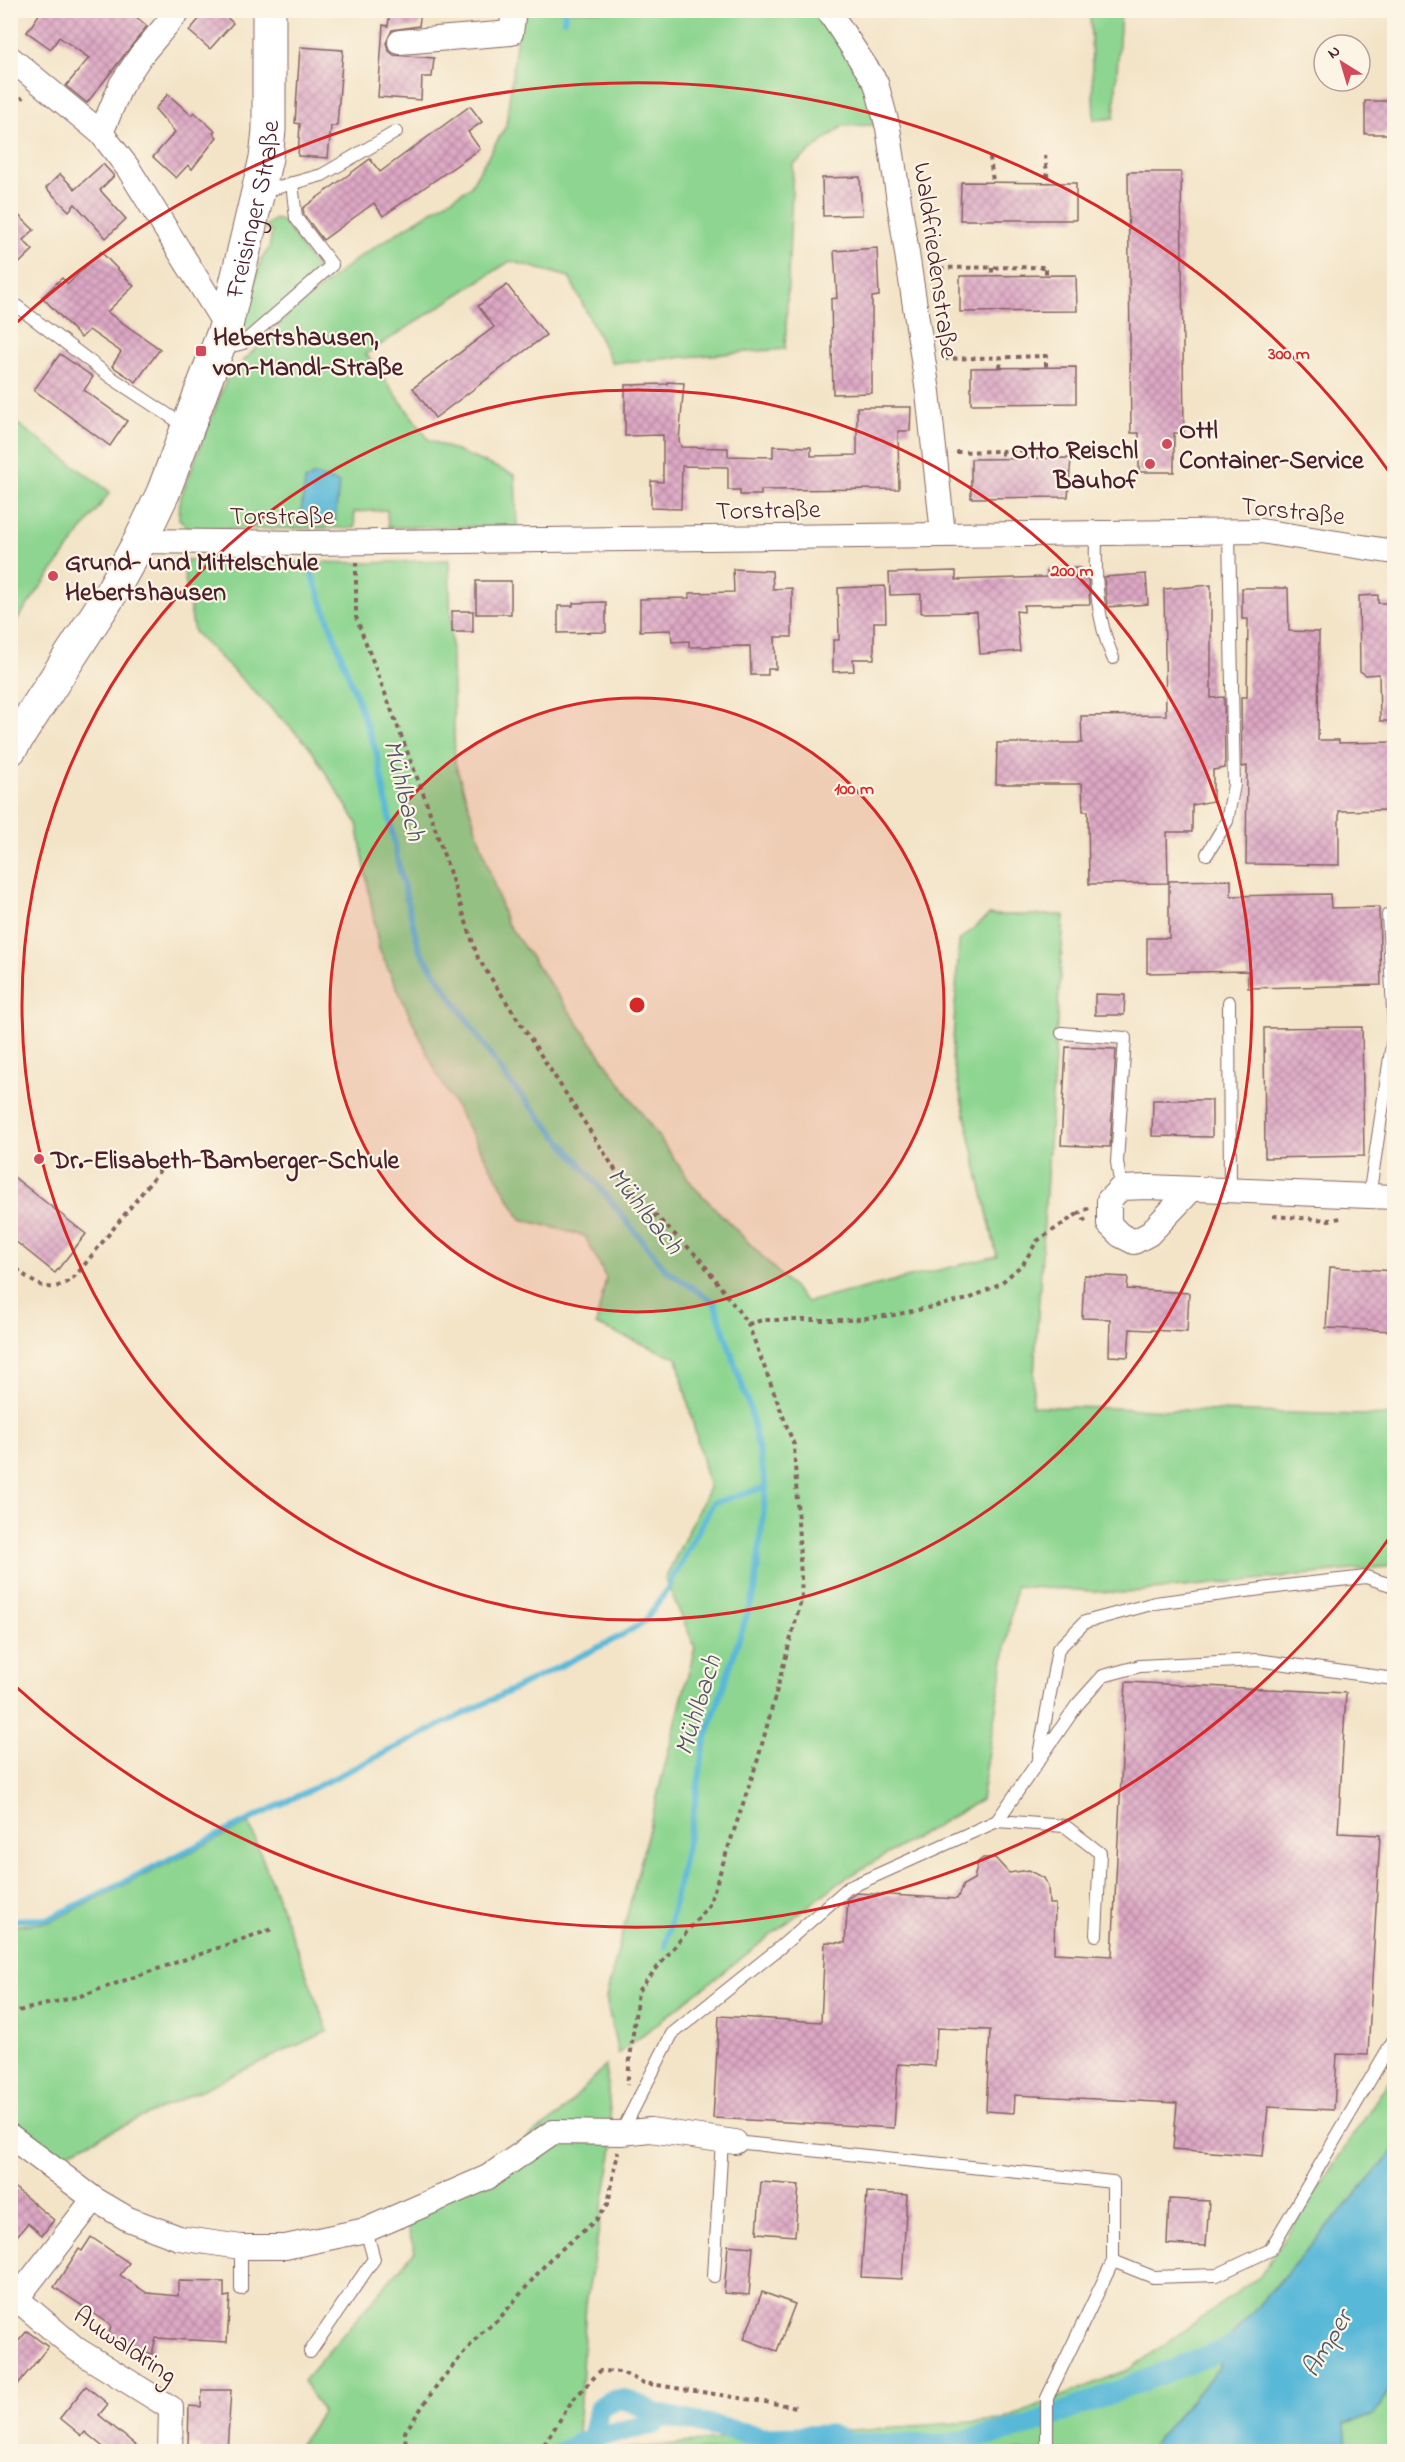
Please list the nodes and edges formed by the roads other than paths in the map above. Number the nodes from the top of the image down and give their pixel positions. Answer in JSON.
{"nodes":[{"id":1,"x":179,"y":10,"type":"edge"},
{"id":2,"x":269,"y":10,"type":"edge"},
{"id":3,"x":514,"y":10,"type":"edge"},
{"id":4,"x":828,"y":10,"type":"edge"},
{"id":5,"x":400,"y":42,"type":"dead end"},
{"id":6,"x":10,"y":58,"type":"edge"},
{"id":7,"x":396,"y":132,"type":"dead end"},
{"id":8,"x":101,"y":133,"type":"junction"},
{"id":9,"x":292,"y":183,"type":"junction"},
{"id":10,"x":257,"y":193,"type":"junction"},
{"id":11,"x":10,"y":301,"type":"edge"},
{"id":12,"x":221,"y":338,"type":"junction"},
{"id":13,"x":188,"y":428,"type":"junction"},
{"id":14,"x":1229,"y":532,"type":"junction"},
{"id":15,"x":943,"y":534,"type":"junction"},
{"id":16,"x":1096,"y":535,"type":"junction"},
{"id":17,"x":140,"y":541,"type":"junction"},
{"id":18,"x":1395,"y":552,"type":"edge"},
{"id":19,"x":1113,"y":658,"type":"dead end"},
{"id":20,"x":10,"y":749,"type":"edge"},
{"id":21,"x":1207,"y":854,"type":"dead end"},
{"id":22,"x":1388,"y":915,"type":"dead end"},
{"id":23,"x":1229,"y":1002,"type":"dead end"},
{"id":24,"x":1395,"y":1029,"type":"edge"},
{"id":25,"x":1062,"y":1034,"type":"dead end"},
{"id":26,"x":1191,"y":1190,"type":"junction"},
{"id":27,"x":1230,"y":1190,"type":"junction"},
{"id":28,"x":1115,"y":1194,"type":"junction"},
{"id":29,"x":1369,"y":1197,"type":"junction"},
{"id":30,"x":1395,"y":1197,"type":"edge"},
{"id":31,"x":1395,"y":1586,"type":"edge"},
{"id":32,"x":1395,"y":1679,"type":"edge"},
{"id":33,"x":1038,"y":1759,"type":"junction"},
{"id":34,"x":998,"y":1821,"type":"junction"},
{"id":35,"x":1096,"y":1935,"type":"dead end"},
{"id":36,"x":1395,"y":2039,"type":"edge"},
{"id":37,"x":621,"y":2133,"type":"junction"},
{"id":38,"x":10,"y":2136,"type":"edge"},
{"id":39,"x":728,"y":2141,"type":"junction"},
{"id":40,"x":94,"y":2199,"type":"junction"},
{"id":41,"x":366,"y":2230,"type":"junction"},
{"id":42,"x":241,"y":2247,"type":"junction"},
{"id":43,"x":1113,"y":2261,"type":"junction"},
{"id":44,"x":714,"y":2276,"type":"dead end"},
{"id":45,"x":241,"y":2289,"type":"dead end"},
{"id":46,"x":14,"y":2303,"type":"edge"},
{"id":47,"x":310,"y":2352,"type":"dead end"},
{"id":48,"x":170,"y":2451,"type":"edge"},
{"id":49,"x":1047,"y":2451,"type":"edge"}],
"edges":[{"from":1,"to":8,"type":"street"},
{"from":2,"to":10,"type":"main road","name":"Freisinger Straße"},
{"from":3,"to":5,"type":"street"},
{"from":4,"to":15,"type":"street","name":"Waldfriedenstraße"},
{"from":6,"to":8,"type":"street"},
{"from":7,"to":9,"type":"lane"},
{"from":8,"to":12,"type":"street"},
{"from":9,"to":10,"type":"lane"},
{"from":9,"to":12,"type":"lane"},
{"from":10,"to":12,"type":"main road","name":"Freisinger Straße"},
{"from":11,"to":13,"type":"lane"},
{"from":12,"to":13,"type":"main road","name":"Freisinger Straße"},
{"from":13,"to":17,"type":"main road","name":"Freisinger Straße"},
{"from":14,"to":16,"type":"street","name":"Torstraße"},
{"from":14,"to":18,"type":"street","name":"Torstraße"},
{"from":14,"to":21,"type":"lane"},
{"from":15,"to":16,"type":"street","name":"Torstraße"},
{"from":15,"to":17,"type":"street","name":"Torstraße"},
{"from":16,"to":19,"type":"lane"},
{"from":17,"to":20,"type":"main road","name":"Freisinger Straße"},
{"from":22,"to":24,"type":"lane"},
{"from":23,"to":27,"type":"lane"},
{"from":24,"to":29,"type":"lane"},
{"from":25,"to":28,"type":"lane"},
{"from":26,"to":27,"type":"street"},
{"from":26,"to":28,"type":"street"},
{"from":26,"to":28,"type":"street"},
{"from":27,"to":29,"type":"street"},
{"from":29,"to":30,"type":"street"},
{"from":31,"to":33,"type":"lane"},
{"from":32,"to":33,"type":"lane"},
{"from":33,"to":34,"type":"lane"},
{"from":34,"to":35,"type":"lane"},
{"from":34,"to":37,"type":"lane"},
{"from":36,"to":43,"type":"lane"},
{"from":37,"to":39,"type":"street"},
{"from":37,"to":41,"type":"street"},
{"from":38,"to":40,"type":"street"},
{"from":39,"to":43,"type":"lane"},
{"from":39,"to":44,"type":"lane"},
{"from":40,"to":42,"type":"street"},
{"from":40,"to":46,"type":"street","name":"Auwaldring"},
{"from":41,"to":42,"type":"street"},
{"from":41,"to":47,"type":"lane"},
{"from":42,"to":45,"type":"lane"},
{"from":43,"to":49,"type":"lane"},
{"from":46,"to":48,"type":"street","name":"Auwaldring"}]}
